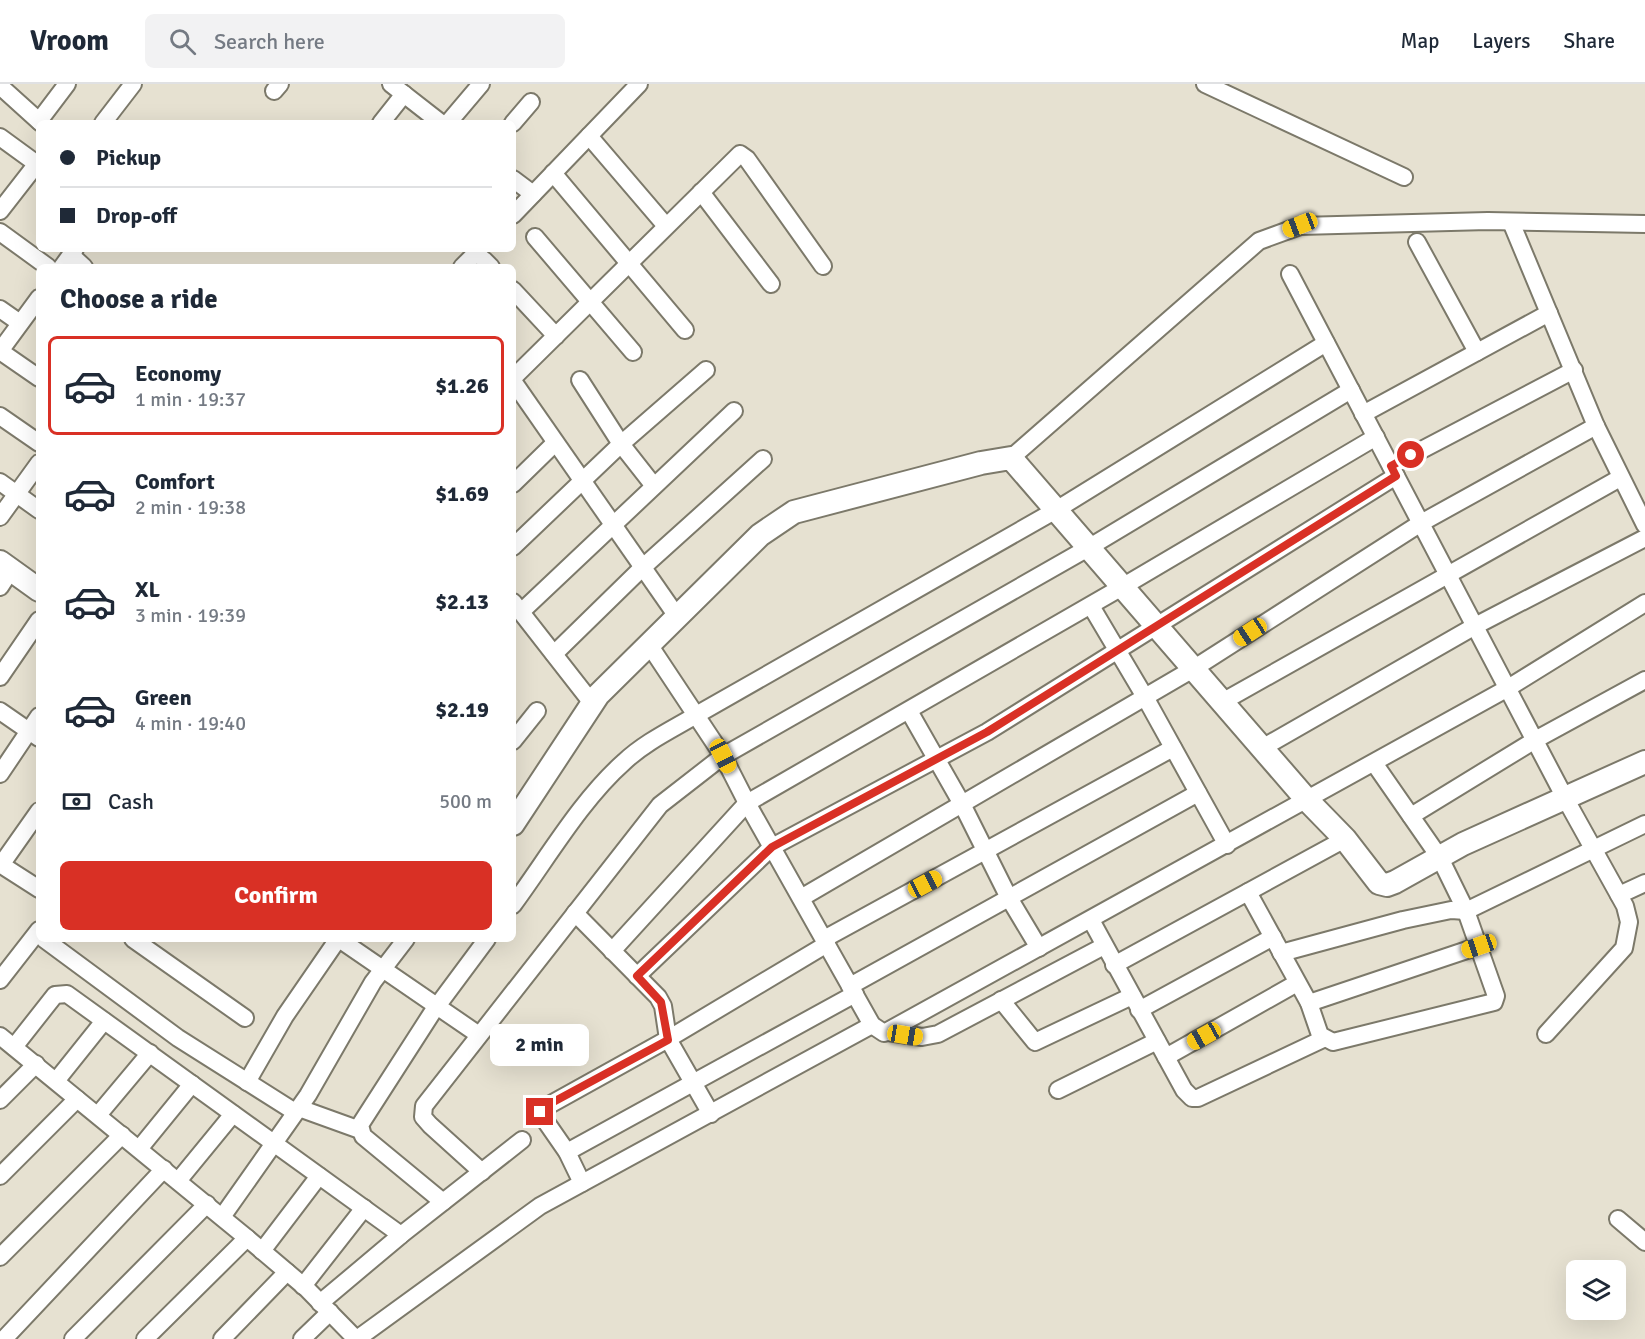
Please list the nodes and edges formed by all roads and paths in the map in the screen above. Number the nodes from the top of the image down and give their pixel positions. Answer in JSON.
{"nodes":[{"id":1,"x":67,"y":84,"type":"edge"},
{"id":2,"x":133,"y":84,"type":"edge"},
{"id":3,"x":481,"y":84,"type":"edge"},
{"id":4,"x":1209,"y":85,"type":"edge"},
{"id":5,"x":0,"y":86,"type":"edge"},
{"id":6,"x":631,"y":87,"type":"edge"},
{"id":7,"x":398,"y":89,"type":"edge"},
{"id":8,"x":531,"y":102,"type":"dead end"},
{"id":9,"x":38,"y":120,"type":"edge"},
{"id":10,"x":41,"y":120,"type":"edge"},
{"id":11,"x":105,"y":120,"type":"edge"},
{"id":12,"x":382,"y":120,"type":"edge"},
{"id":13,"x":437,"y":120,"type":"edge"},
{"id":14,"x":451,"y":120,"type":"edge"},
{"id":15,"x":516,"y":120,"type":"edge"},
{"id":16,"x":589,"y":136,"type":"junction"},
{"id":17,"x":0,"y":137,"type":"edge"},
{"id":18,"x":36,"y":161,"type":"edge"},
{"id":19,"x":36,"y":164,"type":"edge"},
{"id":20,"x":553,"y":173,"type":"junction"},
{"id":21,"x":1404,"y":177,"type":"dead end"},
{"id":22,"x":516,"y":181,"type":"edge"},
{"id":23,"x":701,"y":192,"type":"junction"},
{"id":24,"x":5,"y":193,"type":"edge"},
{"id":25,"x":533,"y":194,"type":"junction"},
{"id":26,"x":0,"y":211,"type":"edge"},
{"id":27,"x":516,"y":212,"type":"edge"},
{"id":28,"x":1511,"y":222,"type":"junction"},
{"id":29,"x":1645,"y":225,"type":"edge"},
{"id":30,"x":666,"y":226,"type":"junction"},
{"id":31,"x":0,"y":232,"type":"edge"},
{"id":32,"x":535,"y":237,"type":"dead end"},
{"id":33,"x":1417,"y":242,"type":"dead end"},
{"id":34,"x":485,"y":259,"type":"edge"},
{"id":35,"x":629,"y":263,"type":"junction"},
{"id":36,"x":44,"y":264,"type":"edge"},
{"id":37,"x":471,"y":264,"type":"edge"},
{"id":38,"x":823,"y":266,"type":"dead end"},
{"id":39,"x":1290,"y":274,"type":"dead end"},
{"id":40,"x":771,"y":284,"type":"dead end"},
{"id":41,"x":516,"y":294,"type":"edge"},
{"id":42,"x":36,"y":302,"type":"edge"},
{"id":43,"x":589,"y":303,"type":"junction"},
{"id":44,"x":0,"y":309,"type":"edge"},
{"id":45,"x":1549,"y":313,"type":"junction"},
{"id":46,"x":21,"y":323,"type":"junction"},
{"id":47,"x":685,"y":330,"type":"dead end"},
{"id":48,"x":556,"y":336,"type":"junction"},
{"id":49,"x":1326,"y":343,"type":"junction"},
{"id":50,"x":0,"y":351,"type":"edge"},
{"id":51,"x":633,"y":352,"type":"dead end"},
{"id":52,"x":1477,"y":352,"type":"junction"},
{"id":53,"x":706,"y":370,"type":"dead end"},
{"id":54,"x":1574,"y":370,"type":"junction"},
{"id":55,"x":36,"y":376,"type":"edge"},
{"id":56,"x":580,"y":380,"type":"dead end"},
{"id":57,"x":516,"y":383,"type":"edge"},
{"id":58,"x":516,"y":388,"type":"edge"},
{"id":59,"x":1351,"y":390,"type":"junction"},
{"id":60,"x":734,"y":411,"type":"dead end"},
{"id":61,"x":1363,"y":414,"type":"junction"},
{"id":62,"x":0,"y":416,"type":"edge"},
{"id":63,"x":1596,"y":426,"type":"junction"},
{"id":64,"x":1376,"y":437,"type":"junction"},
{"id":65,"x":36,"y":441,"type":"edge"},
{"id":66,"x":555,"y":443,"type":"junction"},
{"id":67,"x":621,"y":444,"type":"junction"},
{"id":68,"x":1011,"y":458,"type":"junction"},
{"id":69,"x":763,"y":459,"type":"dead end"},
{"id":70,"x":36,"y":467,"type":"edge"},
{"id":71,"x":1394,"y":471,"type":"junction"},
{"id":72,"x":1620,"y":478,"type":"junction"},
{"id":73,"x":516,"y":479,"type":"edge"},
{"id":74,"x":0,"y":482,"type":"edge"},
{"id":75,"x":581,"y":482,"type":"junction"},
{"id":76,"x":654,"y":486,"type":"junction"},
{"id":77,"x":17,"y":494,"type":"junction"},
{"id":78,"x":36,"y":508,"type":"edge"},
{"id":79,"x":1056,"y":510,"type":"junction"},
{"id":80,"x":0,"y":517,"type":"edge"},
{"id":81,"x":1421,"y":523,"type":"junction"},
{"id":82,"x":611,"y":525,"type":"junction"},
{"id":83,"x":1645,"y":525,"type":"edge"},
{"id":84,"x":1645,"y":538,"type":"edge"},
{"id":85,"x":516,"y":544,"type":"edge"},
{"id":86,"x":1088,"y":548,"type":"junction"},
{"id":87,"x":642,"y":568,"type":"junction"},
{"id":88,"x":4,"y":573,"type":"edge"},
{"id":89,"x":1448,"y":574,"type":"junction"},
{"id":90,"x":1122,"y":587,"type":"junction"},
{"id":91,"x":36,"y":589,"type":"edge"},
{"id":92,"x":1645,"y":603,"type":"edge"},
{"id":93,"x":1090,"y":606,"type":"junction"},
{"id":94,"x":517,"y":607,"type":"edge"},
{"id":95,"x":676,"y":615,"type":"junction"},
{"id":96,"x":36,"y":624,"type":"edge"},
{"id":97,"x":1156,"y":626,"type":"junction"},
{"id":98,"x":1475,"y":626,"type":"junction"},
{"id":99,"x":648,"y":643,"type":"junction"},
{"id":100,"x":1116,"y":651,"type":"junction"},
{"id":101,"x":554,"y":654,"type":"junction"},
{"id":102,"x":1193,"y":669,"type":"junction"},
{"id":103,"x":0,"y":677,"type":"edge"},
{"id":104,"x":1645,"y":680,"type":"edge"},
{"id":105,"x":1508,"y":688,"type":"junction"},
{"id":106,"x":1145,"y":697,"type":"junction"},
{"id":107,"x":1222,"y":702,"type":"junction"},
{"id":108,"x":592,"y":703,"type":"junction"},
{"id":109,"x":0,"y":711,"type":"edge"},
{"id":110,"x":537,"y":711,"type":"dead end"},
{"id":111,"x":909,"y":711,"type":"junction"},
{"id":112,"x":698,"y":714,"type":"junction"},
{"id":113,"x":34,"y":734,"type":"edge"},
{"id":114,"x":516,"y":737,"type":"edge"},
{"id":115,"x":1535,"y":740,"type":"junction"},
{"id":116,"x":1173,"y":748,"type":"junction"},
{"id":117,"x":1262,"y":748,"type":"junction"},
{"id":118,"x":723,"y":756,"type":"junction"},
{"id":119,"x":936,"y":759,"type":"junction"},
{"id":120,"x":1645,"y":762,"type":"edge"},
{"id":121,"x":1374,"y":763,"type":"junction"},
{"id":122,"x":0,"y":774,"type":"edge"},
{"id":123,"x":1198,"y":793,"type":"junction"},
{"id":124,"x":1565,"y":798,"type":"junction"},
{"id":125,"x":1307,"y":800,"type":"junction"},
{"id":126,"x":747,"y":803,"type":"junction"},
{"id":127,"x":962,"y":804,"type":"junction"},
{"id":128,"x":36,"y":815,"type":"edge"},
{"id":129,"x":1411,"y":816,"type":"junction"},
{"id":130,"x":516,"y":819,"type":"edge"},
{"id":131,"x":1645,"y":824,"type":"edge"},
{"id":132,"x":1345,"y":839,"type":"junction"},
{"id":133,"x":1227,"y":845,"type":"junction"},
{"id":134,"x":772,"y":847,"type":"junction"},
{"id":135,"x":1593,"y":848,"type":"junction"},
{"id":136,"x":986,"y":850,"type":"junction"},
{"id":137,"x":1440,"y":858,"type":"junction"},
{"id":138,"x":0,"y":865,"type":"edge"},
{"id":139,"x":1645,"y":883,"type":"edge"},
{"id":140,"x":36,"y":887,"type":"edge"},
{"id":141,"x":1248,"y":892,"type":"junction"},
{"id":142,"x":1619,"y":895,"type":"junction"},
{"id":143,"x":801,"y":898,"type":"junction"},
{"id":144,"x":1009,"y":898,"type":"junction"},
{"id":145,"x":516,"y":901,"type":"edge"},
{"id":146,"x":1466,"y":911,"type":"junction"},
{"id":147,"x":575,"y":913,"type":"junction"},
{"id":148,"x":1091,"y":920,"type":"junction"},
{"id":149,"x":1273,"y":937,"type":"junction"},
{"id":150,"x":36,"y":940,"type":"edge"},
{"id":151,"x":49,"y":942,"type":"edge"},
{"id":152,"x":137,"y":942,"type":"edge"},
{"id":153,"x":336,"y":942,"type":"edge"},
{"id":154,"x":342,"y":942,"type":"edge"},
{"id":155,"x":404,"y":942,"type":"edge"},
{"id":156,"x":485,"y":942,"type":"edge"},
{"id":157,"x":825,"y":942,"type":"junction"},
{"id":158,"x":1104,"y":946,"type":"junction"},
{"id":159,"x":1479,"y":946,"type":"junction"},
{"id":160,"x":1039,"y":948,"type":"junction"},
{"id":161,"x":612,"y":951,"type":"junction"},
{"id":162,"x":1281,"y":953,"type":"junction"},
{"id":163,"x":1114,"y":965,"type":"junction"},
{"id":164,"x":382,"y":970,"type":"junction"},
{"id":165,"x":637,"y":976,"type":"junction"},
{"id":166,"x":0,"y":980,"type":"edge"},
{"id":167,"x":1297,"y":983,"type":"junction"},
{"id":168,"x":852,"y":990,"type":"junction"},
{"id":169,"x":1001,"y":1000,"type":"junction"},
{"id":170,"x":1136,"y":1003,"type":"junction"},
{"id":171,"x":1308,"y":1003,"type":"junction"},
{"id":172,"x":436,"y":1007,"type":"junction"},
{"id":173,"x":245,"y":1018,"type":"dead end"},
{"id":174,"x":104,"y":1021,"type":"junction"},
{"id":175,"x":872,"y":1025,"type":"junction"},
{"id":176,"x":888,"y":1032,"type":"junction"},
{"id":177,"x":1546,"y":1034,"type":"dead end"},
{"id":178,"x":478,"y":1035,"type":"junction"},
{"id":179,"x":0,"y":1036,"type":"edge"},
{"id":180,"x":1323,"y":1039,"type":"junction"},
{"id":181,"x":668,"y":1040,"type":"junction"},
{"id":182,"x":1157,"y":1041,"type":"junction"},
{"id":183,"x":14,"y":1047,"type":"junction"},
{"id":184,"x":150,"y":1053,"type":"junction"},
{"id":185,"x":1166,"y":1058,"type":"junction"},
{"id":186,"x":36,"y":1064,"type":"junction"},
{"id":187,"x":56,"y":1081,"type":"junction"},
{"id":188,"x":247,"y":1082,"type":"junction"},
{"id":189,"x":693,"y":1082,"type":"junction"},
{"id":190,"x":192,"y":1084,"type":"junction"},
{"id":191,"x":1058,"y":1090,"type":"dead end"},
{"id":192,"x":78,"y":1099,"type":"junction"},
{"id":193,"x":0,"y":1100,"type":"edge"},
{"id":194,"x":297,"y":1110,"type":"junction"},
{"id":195,"x":233,"y":1114,"type":"junction"},
{"id":196,"x":711,"y":1114,"type":"junction"},
{"id":197,"x":98,"y":1115,"type":"junction"},
{"id":198,"x":360,"y":1130,"type":"junction"},
{"id":199,"x":122,"y":1135,"type":"junction"},
{"id":200,"x":522,"y":1140,"type":"dead end"},
{"id":201,"x":274,"y":1143,"type":"junction"},
{"id":202,"x":139,"y":1149,"type":"junction"},
{"id":203,"x":567,"y":1152,"type":"junction"},
{"id":204,"x":164,"y":1169,"type":"junction"},
{"id":205,"x":482,"y":1172,"type":"junction"},
{"id":206,"x":0,"y":1176,"type":"edge"},
{"id":207,"x":320,"y":1176,"type":"junction"},
{"id":208,"x":178,"y":1181,"type":"junction"},
{"id":209,"x":582,"y":1183,"type":"junction"},
{"id":210,"x":443,"y":1202,"type":"junction"},
{"id":211,"x":207,"y":1204,"type":"junction"},
{"id":212,"x":364,"y":1208,"type":"junction"},
{"id":213,"x":222,"y":1217,"type":"junction"},
{"id":214,"x":1618,"y":1219,"type":"dead end"},
{"id":215,"x":401,"y":1235,"type":"junction"},
{"id":216,"x":247,"y":1238,"type":"junction"},
{"id":217,"x":1645,"y":1242,"type":"edge"},
{"id":218,"x":262,"y":1251,"type":"junction"},
{"id":219,"x":0,"y":1257,"type":"edge"},
{"id":220,"x":287,"y":1272,"type":"junction"},
{"id":221,"x":303,"y":1286,"type":"junction"},
{"id":222,"x":325,"y":1308,"type":"junction"},
{"id":223,"x":4,"y":1337,"type":"edge"},
{"id":224,"x":73,"y":1339,"type":"edge"},
{"id":225,"x":145,"y":1339,"type":"edge"},
{"id":226,"x":222,"y":1339,"type":"edge"},
{"id":227,"x":302,"y":1339,"type":"edge"},
{"id":228,"x":356,"y":1339,"type":"edge"}],
"edges":[{"from":1,"to":10,"type":"street"},
{"from":2,"to":11,"type":"street"},
{"from":3,"to":14,"type":"street"},
{"from":4,"to":21,"type":"street"},
{"from":5,"to":9,"type":"street"},
{"from":6,"to":16,"type":"street"},
{"from":7,"to":12,"type":"street"},
{"from":7,"to":13,"type":"street"},
{"from":8,"to":15,"type":"street"},
{"from":16,"to":20,"type":"street"},
{"from":16,"to":30,"type":"street"},
{"from":17,"to":18,"type":"street"},
{"from":19,"to":24,"type":"street"},
{"from":20,"to":25,"type":"street"},
{"from":20,"to":35,"type":"street"},
{"from":22,"to":25,"type":"street"},
{"from":23,"to":30,"type":"street"},
{"from":23,"to":38,"type":"street"},
{"from":23,"to":40,"type":"street"},
{"from":24,"to":26,"type":"street"},
{"from":25,"to":27,"type":"street"},
{"from":28,"to":29,"type":"street"},
{"from":28,"to":45,"type":"street"},
{"from":28,"to":68,"type":"street"},
{"from":30,"to":35,"type":"street"},
{"from":31,"to":36,"type":"street"},
{"from":32,"to":43,"type":"street"},
{"from":33,"to":52,"type":"street"},
{"from":34,"to":37,"type":"street"},
{"from":35,"to":43,"type":"street"},
{"from":35,"to":47,"type":"street"},
{"from":39,"to":49,"type":"street"},
{"from":41,"to":48,"type":"street"},
{"from":42,"to":46,"type":"street"},
{"from":43,"to":48,"type":"street"},
{"from":43,"to":51,"type":"street"},
{"from":44,"to":46,"type":"street"},
{"from":45,"to":52,"type":"street"},
{"from":45,"to":54,"type":"street"},
{"from":46,"to":50,"type":"street"},
{"from":48,"to":57,"type":"street"},
{"from":49,"to":59,"type":"street"},
{"from":49,"to":79,"type":"street"},
{"from":50,"to":55,"type":"street"},
{"from":52,"to":61,"type":"street"},
{"from":53,"to":67,"type":"street"},
{"from":54,"to":63,"type":"street"},
{"from":54,"to":71,"type":"street"},
{"from":56,"to":67,"type":"street"},
{"from":58,"to":66,"type":"street"},
{"from":59,"to":61,"type":"street"},
{"from":59,"to":86,"type":"street"},
{"from":60,"to":76,"type":"street"},
{"from":61,"to":64,"type":"street"},
{"from":62,"to":65,"type":"street"},
{"from":63,"to":72,"type":"street"},
{"from":63,"to":81,"type":"street"},
{"from":64,"to":71,"type":"street"},
{"from":64,"to":90,"type":"street"},
{"from":66,"to":73,"type":"street"},
{"from":66,"to":75,"type":"street"},
{"from":67,"to":75,"type":"street"},
{"from":67,"to":76,"type":"street"},
{"from":68,"to":79,"type":"street"},
{"from":68,"to":95,"type":"street"},
{"from":69,"to":87,"type":"street"},
{"from":70,"to":77,"type":"street"},
{"from":71,"to":81,"type":"street"},
{"from":71,"to":97,"type":"street"},
{"from":72,"to":83,"type":"street"},
{"from":72,"to":89,"type":"street"},
{"from":74,"to":77,"type":"street"},
{"from":75,"to":82,"type":"street"},
{"from":75,"to":85,"type":"street"},
{"from":76,"to":82,"type":"street"},
{"from":77,"to":78,"type":"street"},
{"from":77,"to":80,"type":"street"},
{"from":79,"to":86,"type":"street"},
{"from":79,"to":112,"type":"street"},
{"from":81,"to":89,"type":"street"},
{"from":81,"to":102,"type":"street"},
{"from":82,"to":87,"type":"street"},
{"from":82,"to":94,"type":"street"},
{"from":84,"to":98,"type":"street"},
{"from":86,"to":90,"type":"street"},
{"from":86,"to":118,"type":"street"},
{"from":87,"to":95,"type":"street"},
{"from":87,"to":101,"type":"street"},
{"from":88,"to":91,"type":"street"},
{"from":89,"to":98,"type":"street"},
{"from":89,"to":107,"type":"street"},
{"from":90,"to":93,"type":"street"},
{"from":90,"to":97,"type":"street"},
{"from":92,"to":105,"type":"street"},
{"from":93,"to":100,"type":"street"},
{"from":93,"to":111,"type":"street"},
{"from":94,"to":101,"type":"street"},
{"from":95,"to":99,"type":"street"},
{"from":96,"to":103,"type":"street"},
{"from":97,"to":100,"type":"street"},
{"from":97,"to":102,"type":"street"},
{"from":98,"to":105,"type":"street"},
{"from":98,"to":117,"type":"street"},
{"from":99,"to":108,"type":"street"},
{"from":99,"to":112,"type":"street"},
{"from":100,"to":106,"type":"street"},
{"from":100,"to":119,"type":"street"},
{"from":101,"to":108,"type":"street"},
{"from":102,"to":106,"type":"street"},
{"from":102,"to":107,"type":"street"},
{"from":104,"to":115,"type":"street"},
{"from":105,"to":115,"type":"street"},
{"from":105,"to":121,"type":"street"},
{"from":106,"to":116,"type":"street"},
{"from":106,"to":127,"type":"street"},
{"from":107,"to":117,"type":"street"},
{"from":108,"to":130,"type":"street"},
{"from":109,"to":113,"type":"street"},
{"from":110,"to":114,"type":"street"},
{"from":111,"to":119,"type":"street"},
{"from":111,"to":126,"type":"street"},
{"from":112,"to":118,"type":"street"},
{"from":112,"to":145,"type":"street"},
{"from":113,"to":122,"type":"street"},
{"from":115,"to":124,"type":"street"},
{"from":115,"to":129,"type":"street"},
{"from":116,"to":123,"type":"street"},
{"from":116,"to":136,"type":"street"},
{"from":117,"to":125,"type":"street"},
{"from":118,"to":126,"type":"street"},
{"from":118,"to":147,"type":"street"},
{"from":119,"to":127,"type":"street"},
{"from":119,"to":134,"type":"street"},
{"from":120,"to":124,"type":"street"},
{"from":121,"to":125,"type":"street"},
{"from":121,"to":129,"type":"street"},
{"from":123,"to":133,"type":"street"},
{"from":123,"to":144,"type":"street"},
{"from":124,"to":135,"type":"street"},
{"from":124,"to":137,"type":"street"},
{"from":125,"to":132,"type":"street"},
{"from":125,"to":133,"type":"street"},
{"from":126,"to":134,"type":"street"},
{"from":126,"to":161,"type":"street"},
{"from":127,"to":136,"type":"street"},
{"from":127,"to":143,"type":"street"},
{"from":128,"to":138,"type":"street"},
{"from":129,"to":137,"type":"street"},
{"from":131,"to":135,"type":"street"},
{"from":132,"to":137,"type":"street"},
{"from":132,"to":141,"type":"street"},
{"from":133,"to":148,"type":"street"},
{"from":134,"to":143,"type":"street"},
{"from":134,"to":165,"type":"street"},
{"from":135,"to":142,"type":"street"},
{"from":135,"to":146,"type":"street"},
{"from":136,"to":144,"type":"street"},
{"from":136,"to":157,"type":"street"},
{"from":137,"to":146,"type":"street"},
{"from":138,"to":140,"type":"street"},
{"from":139,"to":142,"type":"street"},
{"from":141,"to":149,"type":"street"},
{"from":141,"to":163,"type":"street"},
{"from":142,"to":177,"type":"street"},
{"from":143,"to":157,"type":"street"},
{"from":144,"to":160,"type":"street"},
{"from":144,"to":168,"type":"street"},
{"from":146,"to":159,"type":"street"},
{"from":146,"to":162,"type":"street"},
{"from":147,"to":161,"type":"street"},
{"from":147,"to":178,"type":"street"},
{"from":148,"to":158,"type":"street"},
{"from":148,"to":160,"type":"street"},
{"from":149,"to":162,"type":"street"},
{"from":149,"to":170,"type":"street"},
{"from":150,"to":166,"type":"street"},
{"from":151,"to":188,"type":"street"},
{"from":152,"to":173,"type":"street"},
{"from":153,"to":188,"type":"street"},
{"from":154,"to":164,"type":"street"},
{"from":155,"to":164,"type":"street"},
{"from":156,"to":172,"type":"street"},
{"from":157,"to":168,"type":"street"},
{"from":157,"to":181,"type":"street"},
{"from":158,"to":163,"type":"street"},
{"from":158,"to":169,"type":"street"},
{"from":159,"to":171,"type":"street"},
{"from":159,"to":180,"type":"street"},
{"from":160,"to":176,"type":"street"},
{"from":161,"to":165,"type":"street"},
{"from":162,"to":167,"type":"street"},
{"from":163,"to":170,"type":"street"},
{"from":164,"to":172,"type":"street"},
{"from":164,"to":194,"type":"street"},
{"from":165,"to":181,"type":"street"},
{"from":167,"to":171,"type":"street"},
{"from":167,"to":185,"type":"street"},
{"from":168,"to":175,"type":"street"},
{"from":168,"to":189,"type":"street"},
{"from":169,"to":170,"type":"street"},
{"from":169,"to":176,"type":"street"},
{"from":170,"to":182,"type":"street"},
{"from":171,"to":180,"type":"street"},
{"from":172,"to":178,"type":"street"},
{"from":172,"to":198,"type":"street"},
{"from":174,"to":183,"type":"street"},
{"from":174,"to":184,"type":"street"},
{"from":174,"to":187,"type":"street"},
{"from":175,"to":176,"type":"street"},
{"from":175,"to":196,"type":"street"},
{"from":178,"to":205,"type":"street"},
{"from":179,"to":183,"type":"street"},
{"from":180,"to":185,"type":"street"},
{"from":181,"to":189,"type":"street"},
{"from":181,"to":203,"type":"street"},
{"from":182,"to":185,"type":"street"},
{"from":182,"to":191,"type":"street"},
{"from":183,"to":186,"type":"street"},
{"from":184,"to":190,"type":"street"},
{"from":184,"to":197,"type":"street"},
{"from":186,"to":187,"type":"street"},
{"from":186,"to":193,"type":"street"},
{"from":187,"to":192,"type":"street"},
{"from":188,"to":194,"type":"street"},
{"from":189,"to":196,"type":"street"},
{"from":189,"to":203,"type":"street"},
{"from":190,"to":195,"type":"street"},
{"from":190,"to":202,"type":"street"},
{"from":192,"to":197,"type":"street"},
{"from":192,"to":206,"type":"street"},
{"from":194,"to":198,"type":"street"},
{"from":194,"to":201,"type":"street"},
{"from":195,"to":201,"type":"street"},
{"from":195,"to":208,"type":"street"},
{"from":196,"to":209,"type":"street"},
{"from":197,"to":199,"type":"street"},
{"from":198,"to":210,"type":"street"},
{"from":199,"to":202,"type":"street"},
{"from":199,"to":219,"type":"street"},
{"from":200,"to":205,"type":"street"},
{"from":201,"to":207,"type":"street"},
{"from":201,"to":213,"type":"street"},
{"from":202,"to":204,"type":"street"},
{"from":203,"to":209,"type":"street"},
{"from":204,"to":208,"type":"street"},
{"from":204,"to":223,"type":"street"},
{"from":205,"to":210,"type":"street"},
{"from":207,"to":212,"type":"street"},
{"from":207,"to":218,"type":"street"},
{"from":208,"to":211,"type":"street"},
{"from":209,"to":228,"type":"street"},
{"from":210,"to":215,"type":"street"},
{"from":211,"to":213,"type":"street"},
{"from":211,"to":224,"type":"street"},
{"from":212,"to":215,"type":"street"},
{"from":212,"to":221,"type":"street"},
{"from":213,"to":216,"type":"street"},
{"from":214,"to":217,"type":"street"},
{"from":215,"to":222,"type":"street"},
{"from":216,"to":218,"type":"street"},
{"from":216,"to":225,"type":"street"},
{"from":218,"to":220,"type":"street"},
{"from":220,"to":221,"type":"street"},
{"from":220,"to":226,"type":"street"},
{"from":221,"to":222,"type":"street"},
{"from":222,"to":227,"type":"street"},
{"from":222,"to":228,"type":"street"}]}
